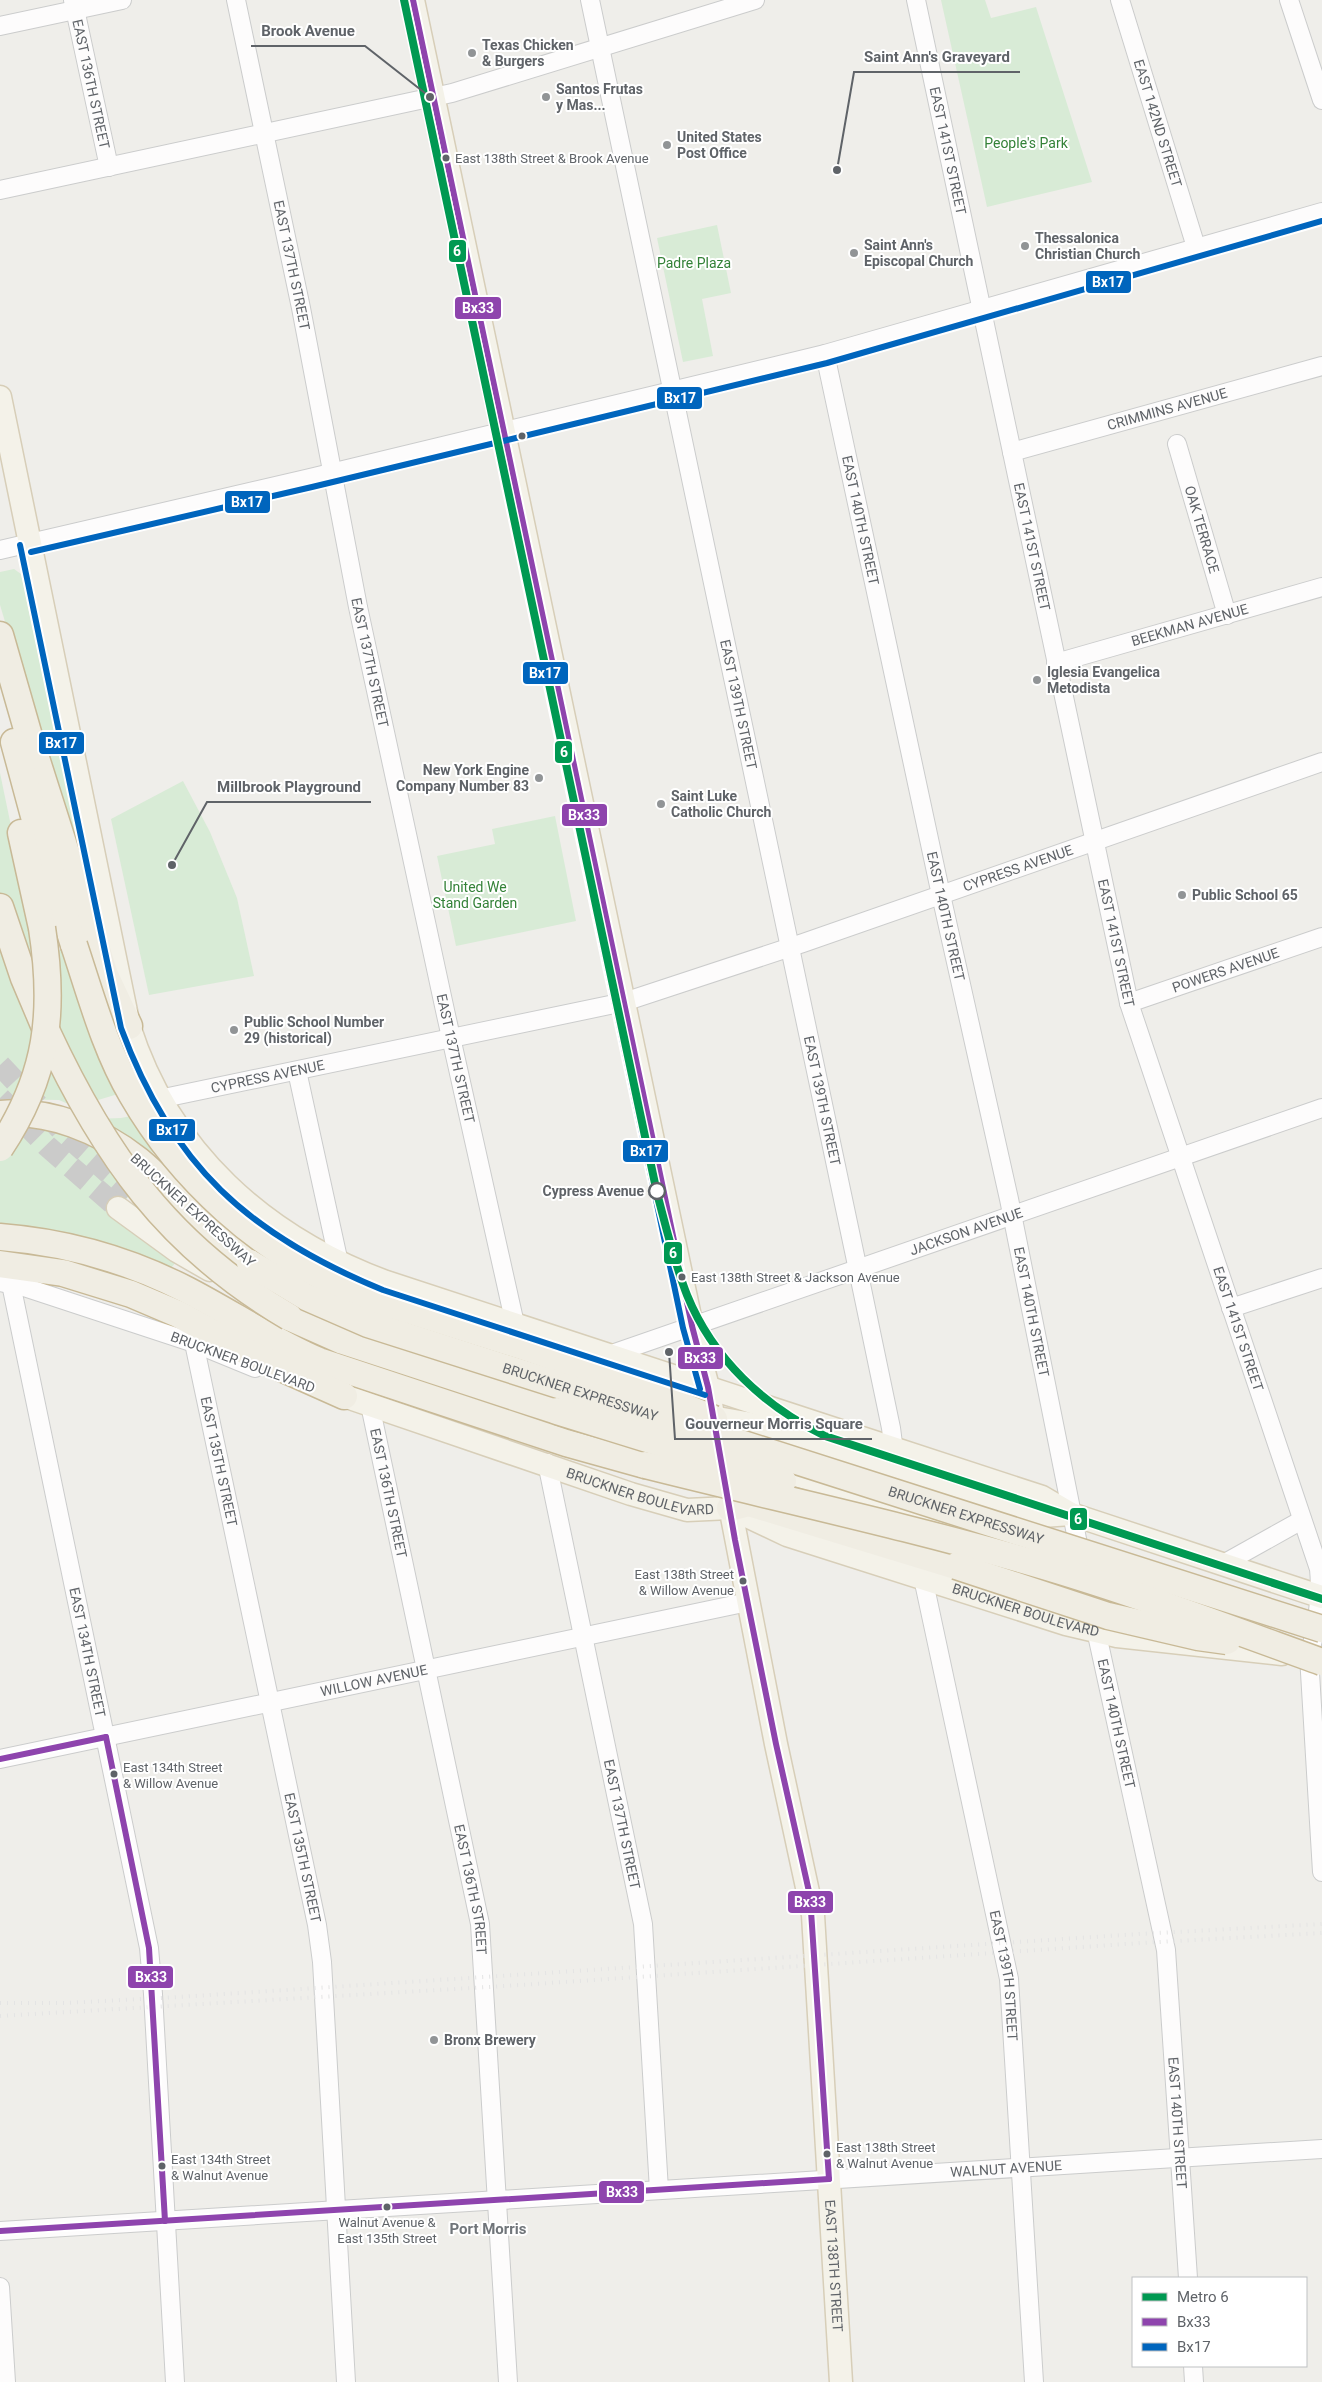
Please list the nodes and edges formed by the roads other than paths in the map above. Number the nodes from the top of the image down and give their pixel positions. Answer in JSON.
{"nodes":[{"id":1,"x":122,"y":0,"type":"edge"},
{"id":2,"x":236,"y":0,"type":"edge"},
{"id":3,"x":413,"y":0,"type":"edge"},
{"id":4,"x":590,"y":0,"type":"edge"},
{"id":5,"x":754,"y":0,"type":"edge"},
{"id":6,"x":916,"y":0,"type":"edge"},
{"id":7,"x":1120,"y":0,"type":"edge"},
{"id":8,"x":1289,"y":0,"type":"edge"},
{"id":9,"x":74,"y":5,"type":"edge"},
{"id":10,"x":0,"y":26,"type":"edge"},
{"id":11,"x":600,"y":48,"type":"junction"},
{"id":12,"x":433,"y":98,"type":"junction"},
{"id":13,"x":1322,"y":100,"type":"edge"},
{"id":14,"x":264,"y":134,"type":"junction"},
{"id":15,"x":109,"y":168,"type":"junction"},
{"id":16,"x":0,"y":190,"type":"edge"},
{"id":17,"x":1322,"y":212,"type":"edge"},
{"id":18,"x":1196,"y":247,"type":"junction"},
{"id":19,"x":981,"y":309,"type":"junction"},
{"id":20,"x":825,"y":354,"type":"junction"},
{"id":21,"x":1322,"y":366,"type":"edge"},
{"id":22,"x":671,"y":391,"type":"junction"},
{"id":23,"x":0,"y":397,"type":"edge"},
{"id":24,"x":504,"y":432,"type":"junction"},
{"id":25,"x":1177,"y":444,"type":"dead end"},
{"id":26,"x":1012,"y":452,"type":"junction"},
{"id":27,"x":332,"y":473,"type":"junction"},
{"id":28,"x":29,"y":543,"type":"junction"},
{"id":29,"x":0,"y":550,"type":"edge"},
{"id":30,"x":1322,"y":586,"type":"edge"},
{"id":31,"x":1227,"y":615,"type":"junction"},
{"id":32,"x":0,"y":635,"type":"edge"},
{"id":33,"x":1056,"y":663,"type":"junction"},
{"id":34,"x":0,"y":696,"type":"edge"},
{"id":35,"x":0,"y":732,"type":"edge"},
{"id":36,"x":1322,"y":762,"type":"edge"},
{"id":37,"x":1093,"y":842,"type":"junction"},
{"id":38,"x":941,"y":895,"type":"junction"},
{"id":39,"x":0,"y":907,"type":"edge"},
{"id":40,"x":54,"y":924,"type":"junction"},
{"id":41,"x":1322,"y":937,"type":"edge"},
{"id":42,"x":788,"y":948,"type":"junction"},
{"id":43,"x":624,"y":1002,"type":"junction"},
{"id":44,"x":1129,"y":1003,"type":"junction"},
{"id":45,"x":129,"y":1026,"type":"junction"},
{"id":46,"x":451,"y":1038,"type":"junction"},
{"id":47,"x":297,"y":1072,"type":"junction"},
{"id":48,"x":159,"y":1099,"type":"junction"},
{"id":49,"x":1322,"y":1108,"type":"edge"},
{"id":50,"x":0,"y":1114,"type":"edge"},
{"id":51,"x":0,"y":1148,"type":"edge"},
{"id":52,"x":1180,"y":1158,"type":"junction"},
{"id":53,"x":1013,"y":1215,"type":"junction"},
{"id":54,"x":0,"y":1237,"type":"edge"},
{"id":55,"x":339,"y":1263,"type":"junction"},
{"id":56,"x":858,"y":1270,"type":"junction"},
{"id":57,"x":4,"y":1276,"type":"edge"},
{"id":58,"x":1322,"y":1278,"type":"edge"},
{"id":59,"x":1231,"y":1308,"type":"junction"},
{"id":60,"x":515,"y":1324,"type":"junction"},
{"id":61,"x":692,"y":1326,"type":"junction"},
{"id":62,"x":194,"y":1343,"type":"junction"},
{"id":63,"x":609,"y":1355,"type":"junction"},
{"id":64,"x":708,"y":1386,"type":"junction"},
{"id":65,"x":344,"y":1396,"type":"junction"},
{"id":66,"x":370,"y":1405,"type":"junction"},
{"id":67,"x":573,"y":1409,"type":"junction"},
{"id":68,"x":713,"y":1418,"type":"junction"},
{"id":69,"x":720,"y":1451,"type":"junction"},
{"id":70,"x":547,"y":1463,"type":"junction"},
{"id":71,"x":891,"y":1468,"type":"junction"},
{"id":72,"x":730,"y":1508,"type":"junction"},
{"id":73,"x":1071,"y":1514,"type":"junction"},
{"id":74,"x":1302,"y":1520,"type":"junction"},
{"id":75,"x":1224,"y":1563,"type":"junction"},
{"id":76,"x":1038,"y":1564,"type":"junction"},
{"id":77,"x":1083,"y":1568,"type":"junction"},
{"id":78,"x":923,"y":1578,"type":"junction"},
{"id":79,"x":1321,"y":1597,"type":"edge"},
{"id":80,"x":748,"y":1602,"type":"junction"},
{"id":81,"x":1096,"y":1631,"type":"junction"},
{"id":82,"x":582,"y":1636,"type":"junction"},
{"id":83,"x":1314,"y":1647,"type":"edge"},
{"id":84,"x":426,"y":1670,"type":"junction"},
{"id":85,"x":269,"y":1703,"type":"junction"},
{"id":86,"x":106,"y":1737,"type":"junction"},
{"id":87,"x":0,"y":1759,"type":"edge"},
{"id":88,"x":1322,"y":1872,"type":"edge"},
{"id":89,"x":1322,"y":2149,"type":"edge"},
{"id":90,"x":1180,"y":2157,"type":"junction"},
{"id":91,"x":1021,"y":2167,"type":"junction"},
{"id":92,"x":829,"y":2179,"type":"junction"},
{"id":93,"x":658,"y":2190,"type":"junction"},
{"id":94,"x":497,"y":2201,"type":"junction"},
{"id":95,"x":335,"y":2211,"type":"junction"},
{"id":96,"x":165,"y":2221,"type":"junction"},
{"id":97,"x":0,"y":2231,"type":"edge"},
{"id":98,"x":1188,"y":2277,"type":"edge"},
{"id":99,"x":0,"y":2287,"type":"edge"},
{"id":100,"x":1193,"y":2367,"type":"edge"},
{"id":101,"x":6,"y":2382,"type":"edge"},
{"id":102,"x":175,"y":2382,"type":"edge"},
{"id":103,"x":346,"y":2382,"type":"edge"},
{"id":104,"x":508,"y":2382,"type":"edge"},
{"id":105,"x":841,"y":2382,"type":"edge"},
{"id":106,"x":1034,"y":2382,"type":"edge"},
{"id":107,"x":1194,"y":2382,"type":"edge"}],
"edges":[{"from":1,"to":9,"type":"street"},
{"from":2,"to":14,"type":"street","name":"EAST 137TH STREET"},
{"from":3,"to":12,"type":"main road","name":"EAST 138TH STREET"},
{"from":4,"to":11,"type":"street","name":"EAST 139TH STREET"},
{"from":5,"to":11,"type":"street"},
{"from":6,"to":19,"type":"street","name":"EAST 141ST STREET"},
{"from":7,"to":18,"type":"street","name":"EAST 142ND STREET"},
{"from":8,"to":13,"type":"street"},
{"from":9,"to":10,"type":"street"},
{"from":9,"to":15,"type":"street","name":"EAST 136TH STREET"},
{"from":11,"to":12,"type":"street"},
{"from":11,"to":22,"type":"street","name":"EAST 139TH STREET"},
{"from":12,"to":14,"type":"street"},
{"from":12,"to":24,"type":"main road","name":"EAST 138TH STREET"},
{"from":14,"to":15,"type":"street"},
{"from":14,"to":27,"type":"street","name":"EAST 137TH STREET"},
{"from":15,"to":16,"type":"street"},
{"from":17,"to":18,"type":"street"},
{"from":18,"to":19,"type":"street"},
{"from":19,"to":20,"type":"street"},
{"from":19,"to":26,"type":"street","name":"EAST 141ST STREET"},
{"from":20,"to":22,"type":"street"},
{"from":20,"to":38,"type":"street","name":"EAST 140TH STREET"},
{"from":21,"to":26,"type":"street","name":"CRIMMINS AVENUE"},
{"from":22,"to":24,"type":"street"},
{"from":22,"to":42,"type":"street","name":"EAST 139TH STREET"},
{"from":23,"to":28,"type":"main road"},
{"from":24,"to":27,"type":"street"},
{"from":24,"to":43,"type":"main road","name":"EAST 138TH STREET"},
{"from":25,"to":31,"type":"street","name":"OAK TERRACE"},
{"from":26,"to":33,"type":"street","name":"EAST 141ST STREET"},
{"from":27,"to":28,"type":"street"},
{"from":27,"to":46,"type":"street","name":"EAST 137TH STREET"},
{"from":28,"to":29,"type":"street"},
{"from":28,"to":45,"type":"main road"},
{"from":30,"to":31,"type":"street","name":"BEEKMAN AVENUE"},
{"from":31,"to":33,"type":"street","name":"BEEKMAN AVENUE"},
{"from":32,"to":45,"type":"highway"},
{"from":33,"to":37,"type":"street","name":"EAST 141ST STREET"},
{"from":34,"to":40,"type":"highway"},
{"from":35,"to":40,"type":"highway"},
{"from":36,"to":37,"type":"street","name":"CYPRESS AVENUE"},
{"from":37,"to":38,"type":"street","name":"CYPRESS AVENUE"},
{"from":37,"to":44,"type":"street","name":"EAST 141ST STREET"},
{"from":38,"to":42,"type":"street","name":"CYPRESS AVENUE"},
{"from":38,"to":53,"type":"street","name":"EAST 140TH STREET"},
{"from":39,"to":76,"type":"highway","bridge":true},
{"from":40,"to":51,"type":"highway","bridge":true},
{"from":40,"to":71,"type":"highway","bridge":true},
{"from":41,"to":44,"type":"street","name":"POWERS AVENUE"},
{"from":42,"to":43,"type":"street","name":"CYPRESS AVENUE"},
{"from":42,"to":56,"type":"street","name":"EAST 139TH STREET"},
{"from":43,"to":46,"type":"street","name":"CYPRESS AVENUE"},
{"from":43,"to":61,"type":"main road","name":"EAST 138TH STREET"},
{"from":44,"to":52,"type":"street","name":"EAST 141ST STREET"},
{"from":45,"to":48,"type":"main road"},
{"from":46,"to":47,"type":"street","name":"CYPRESS AVENUE"},
{"from":46,"to":60,"type":"street","name":"EAST 137TH STREET"},
{"from":47,"to":48,"type":"street","name":"CYPRESS AVENUE"},
{"from":47,"to":55,"type":"street"},
{"from":48,"to":55,"type":"main road"},
{"from":49,"to":52,"type":"street","name":"JACKSON AVENUE"},
{"from":50,"to":71,"type":"highway","name":"BRUCKNER EXPRESSWAY","bridge":true},
{"from":52,"to":53,"type":"street","name":"JACKSON AVENUE"},
{"from":52,"to":59,"type":"street","name":"EAST 141ST STREET"},
{"from":53,"to":56,"type":"street","name":"JACKSON AVENUE"},
{"from":53,"to":73,"type":"street","name":"EAST 140TH STREET"},
{"from":54,"to":76,"type":"highway","name":"BRUCKNER EXPRESSWAY","bridge":true},
{"from":55,"to":60,"type":"main road"},
{"from":56,"to":61,"type":"street","name":"JACKSON AVENUE"},
{"from":56,"to":71,"type":"street","name":"EAST 139TH STREET"},
{"from":57,"to":62,"type":"street","name":"BRUCKNER BOULEVARD"},
{"from":57,"to":65,"type":"highway"},
{"from":57,"to":86,"type":"street","name":"EAST 134TH STREET"},
{"from":58,"to":59,"type":"street"},
{"from":59,"to":74,"type":"street","name":"EAST 141ST STREET"},
{"from":60,"to":63,"type":"main road"},
{"from":61,"to":63,"type":"street","name":"JACKSON AVENUE"},
{"from":61,"to":64,"type":"main road","name":"EAST 138TH STREET"},
{"from":62,"to":65,"type":"street","name":"BRUCKNER BOULEVARD"},
{"from":62,"to":85,"type":"street","name":"EAST 135TH STREET"},
{"from":63,"to":64,"type":"main road"},
{"from":64,"to":68,"type":"main road","name":"EAST 138TH STREET"},
{"from":64,"to":71,"type":"main road"},
{"from":65,"to":66,"type":"main road","name":"BRUCKNER BOULEVARD"},
{"from":66,"to":70,"type":"main road","name":"BRUCKNER BOULEVARD"},
{"from":66,"to":84,"type":"street","name":"EAST 136TH STREET"},
{"from":67,"to":68,"type":"main road"},
{"from":67,"to":69,"type":"main road"},
{"from":67,"to":72,"type":"main road"},
{"from":68,"to":69,"type":"main road","name":"EAST 138TH STREET"},
{"from":68,"to":71,"type":"main road"},
{"from":69,"to":72,"type":"main road","name":"EAST 138TH STREET"},
{"from":69,"to":77,"type":"main road"},
{"from":70,"to":72,"type":"main road","name":"BRUCKNER BOULEVARD"},
{"from":70,"to":82,"type":"street","name":"EAST 137TH STREET"},
{"from":71,"to":73,"type":"main road"},
{"from":71,"to":83,"type":"highway","name":"BRUCKNER EXPRESSWAY","bridge":true},
{"from":72,"to":78,"type":"main road","name":"BRUCKNER BOULEVARD"},
{"from":72,"to":80,"type":"main road","name":"EAST 138TH STREET"},
{"from":72,"to":83,"type":"highway","bridge":true},
{"from":73,"to":75,"type":"main road"},
{"from":73,"to":77,"type":"street","name":"EAST 140TH STREET"},
{"from":74,"to":75,"type":"street"},
{"from":74,"to":79,"type":"street","name":"EAST 141ST STREET"},
{"from":75,"to":79,"type":"main road"},
{"from":76,"to":83,"type":"highway","name":"BRUCKNER EXPRESSWAY","bridge":true},
{"from":77,"to":81,"type":"street","name":"EAST 140TH STREET"},
{"from":77,"to":83,"type":"main road"},
{"from":78,"to":81,"type":"main road","name":"BRUCKNER BOULEVARD"},
{"from":78,"to":91,"type":"street","name":"EAST 139TH STREET"},
{"from":79,"to":83,"type":"street","name":"EAST 141ST STREET"},
{"from":80,"to":82,"type":"street","name":"WILLOW AVENUE"},
{"from":80,"to":92,"type":"main road","name":"EAST 138TH STREET"},
{"from":81,"to":83,"type":"main road","name":"BRUCKNER BOULEVARD"},
{"from":81,"to":90,"type":"street","name":"EAST 140TH STREET"},
{"from":82,"to":84,"type":"street","name":"WILLOW AVENUE"},
{"from":82,"to":93,"type":"street","name":"EAST 137TH STREET"},
{"from":83,"to":88,"type":"street","name":"EAST 141ST STREET"},
{"from":84,"to":85,"type":"street","name":"WILLOW AVENUE"},
{"from":84,"to":94,"type":"street","name":"EAST 136TH STREET"},
{"from":85,"to":86,"type":"street","name":"WILLOW AVENUE"},
{"from":85,"to":95,"type":"street","name":"EAST 135TH STREET"},
{"from":86,"to":87,"type":"street","name":"WILLOW AVENUE"},
{"from":86,"to":96,"type":"street","name":"EAST 134TH STREET"},
{"from":89,"to":90,"type":"street","name":"WALNUT AVENUE"},
{"from":90,"to":91,"type":"street","name":"WALNUT AVENUE"},
{"from":90,"to":98,"type":"street","name":"EAST 140TH STREET"},
{"from":91,"to":92,"type":"street","name":"WALNUT AVENUE"},
{"from":91,"to":106,"type":"street","name":"EAST 139TH STREET"},
{"from":92,"to":93,"type":"street","name":"WALNUT AVENUE"},
{"from":92,"to":105,"type":"main road","name":"EAST 138TH STREET"},
{"from":93,"to":94,"type":"street","name":"WALNUT AVENUE"},
{"from":94,"to":95,"type":"street","name":"WALNUT AVENUE"},
{"from":94,"to":104,"type":"street","name":"EAST 136TH STREET"},
{"from":95,"to":96,"type":"street","name":"WALNUT AVENUE"},
{"from":95,"to":103,"type":"street","name":"EAST 135TH STREET"},
{"from":96,"to":97,"type":"street","name":"WALNUT AVENUE"},
{"from":96,"to":102,"type":"street","name":"EAST 134TH STREET"},
{"from":99,"to":101,"type":"street"},
{"from":100,"to":107,"type":"street"}]}
